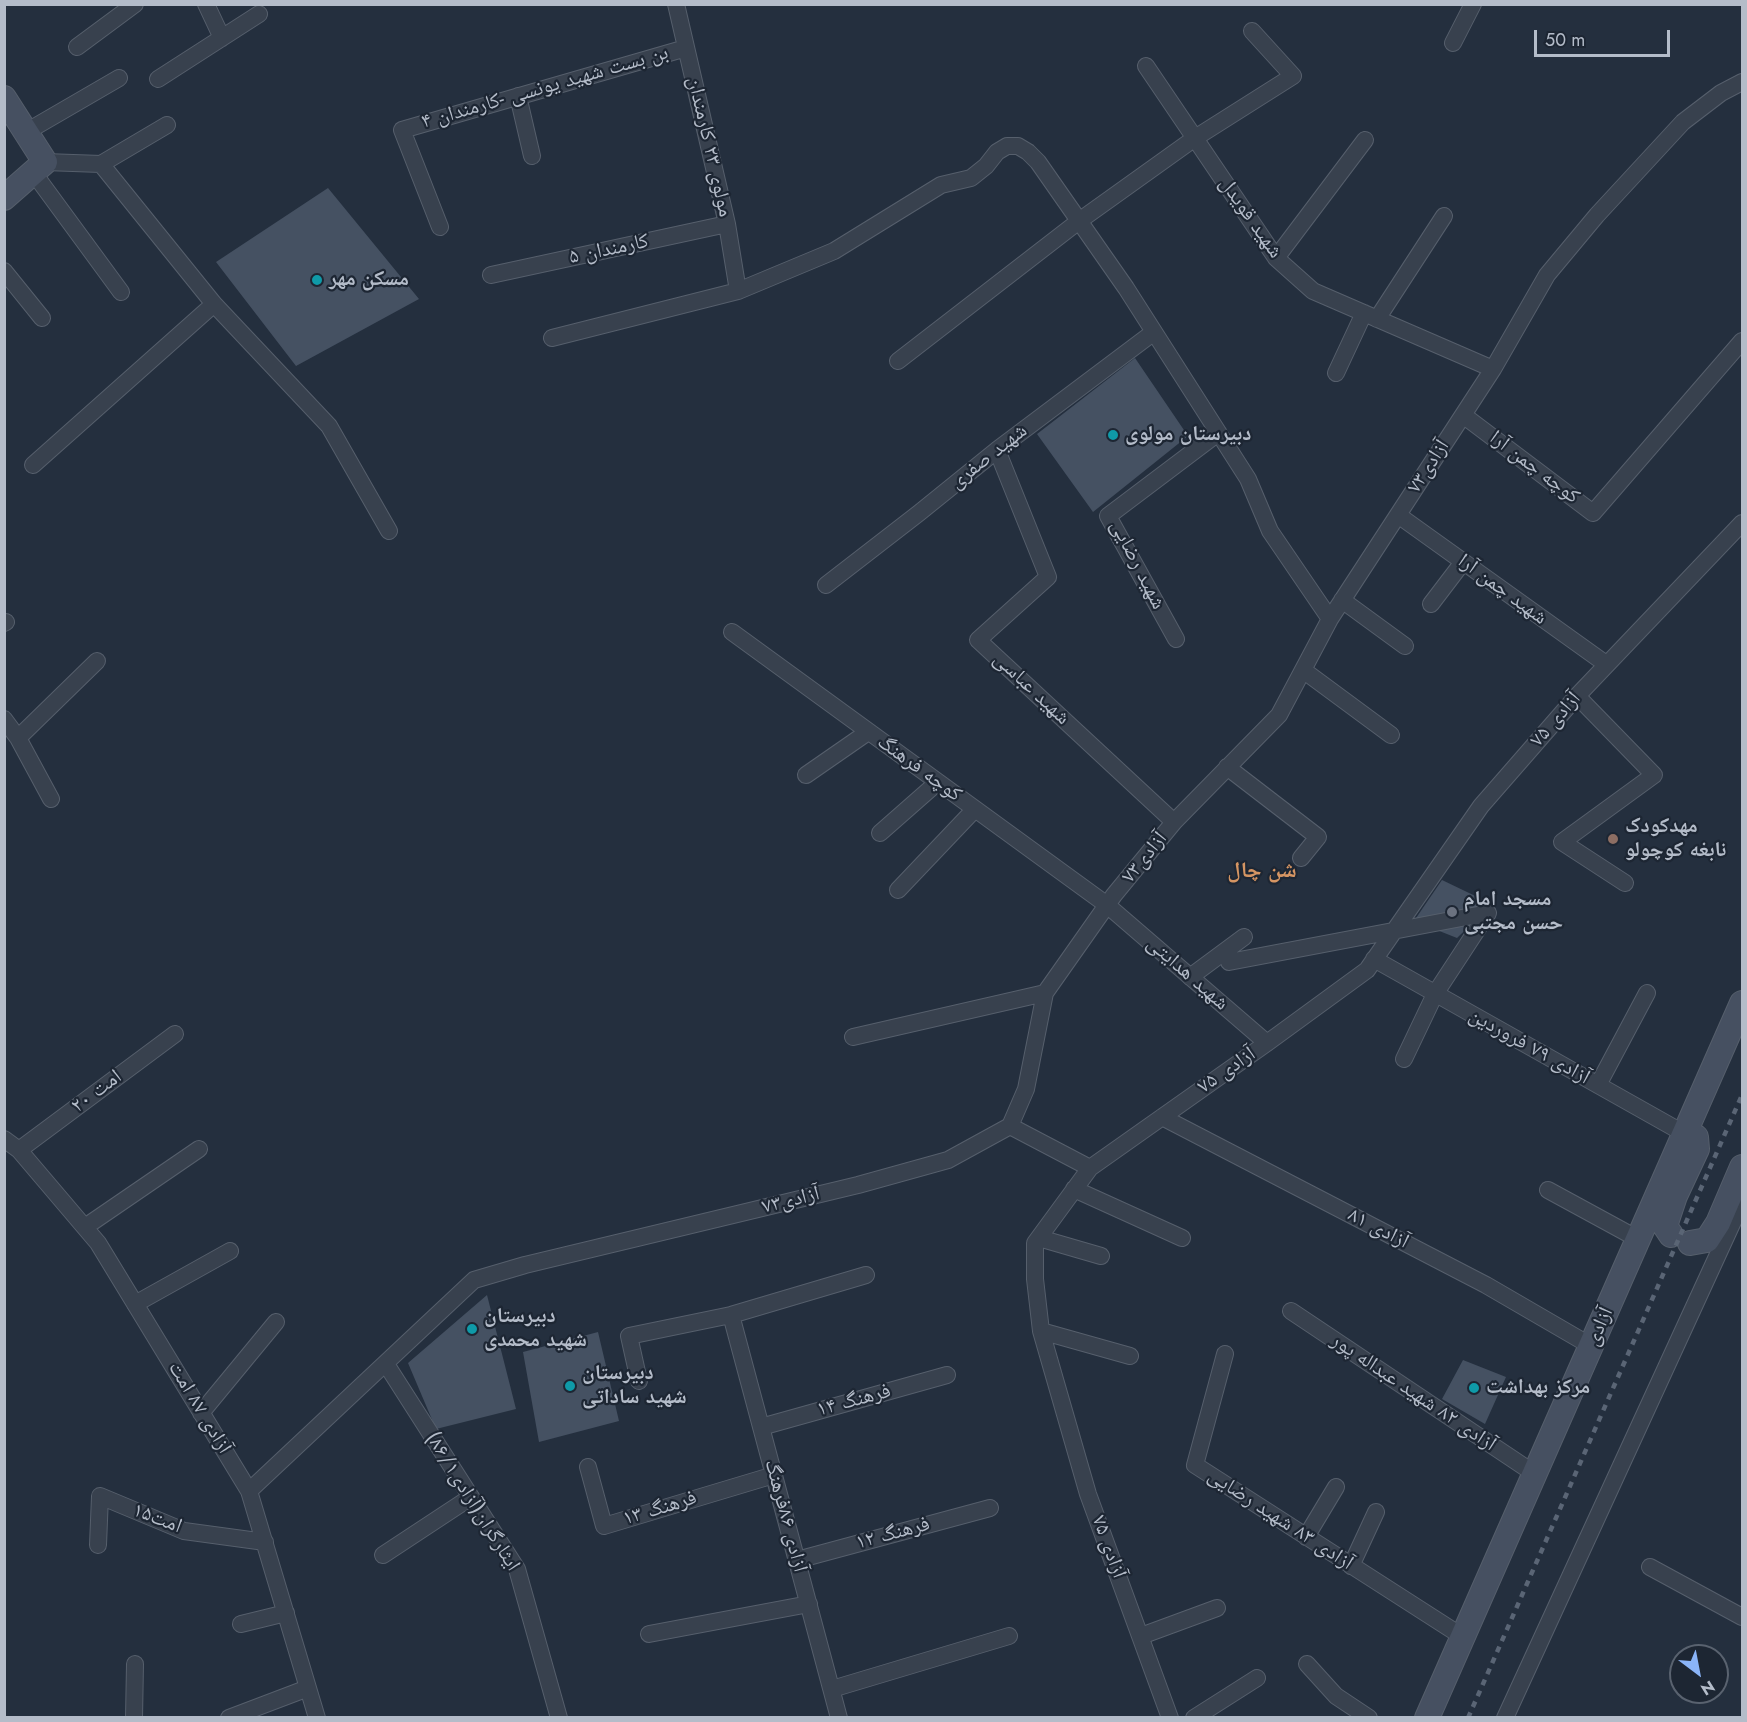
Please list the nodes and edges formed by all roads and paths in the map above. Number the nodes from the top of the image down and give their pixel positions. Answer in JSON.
{"nodes":[{"id":1,"x":135,"y":4,"type":"edge"},
{"id":2,"x":206,"y":4,"type":"edge"},
{"id":3,"x":676,"y":4,"type":"edge"},
{"id":4,"x":1473,"y":4,"type":"edge"},
{"id":5,"x":259,"y":14,"type":"dead end"},
{"id":6,"x":1252,"y":31,"type":"dead end"},
{"id":7,"x":222,"y":38,"type":"junction"},
{"id":8,"x":1453,"y":43,"type":"dead end"},
{"id":9,"x":76,"y":47,"type":"dead end"},
{"id":10,"x":686,"y":48,"type":"junction"},
{"id":11,"x":1146,"y":66,"type":"dead end"},
{"id":12,"x":119,"y":78,"type":"dead end"},
{"id":13,"x":158,"y":79,"type":"dead end"},
{"id":14,"x":1742,"y":83,"type":"edge"},
{"id":15,"x":518,"y":96,"type":"junction"},
{"id":16,"x":4,"y":98,"type":"edge"},
{"id":17,"x":167,"y":124,"type":"dead end"},
{"id":18,"x":26,"y":132,"type":"junction"},
{"id":19,"x":1195,"y":138,"type":"junction"},
{"id":20,"x":1365,"y":140,"type":"dead end"},
{"id":21,"x":532,"y":156,"type":"dead end"},
{"id":22,"x":101,"y":164,"type":"junction"},
{"id":23,"x":39,"y":167,"type":"junction"},
{"id":24,"x":4,"y":198,"type":"edge"},
{"id":25,"x":1444,"y":216,"type":"dead end"},
{"id":26,"x":1080,"y":221,"type":"junction"},
{"id":27,"x":727,"y":224,"type":"junction"},
{"id":28,"x":440,"y":227,"type":"dead end"},
{"id":29,"x":1276,"y":258,"type":"junction"},
{"id":30,"x":4,"y":271,"type":"edge"},
{"id":31,"x":491,"y":275,"type":"dead end"},
{"id":32,"x":738,"y":291,"type":"junction"},
{"id":33,"x":121,"y":292,"type":"dead end"},
{"id":34,"x":214,"y":304,"type":"junction"},
{"id":35,"x":1370,"y":316,"type":"junction"},
{"id":36,"x":42,"y":318,"type":"dead end"},
{"id":37,"x":1154,"y":332,"type":"junction"},
{"id":38,"x":552,"y":338,"type":"dead end"},
{"id":39,"x":1743,"y":341,"type":"edge"},
{"id":40,"x":898,"y":361,"type":"dead end"},
{"id":41,"x":1493,"y":369,"type":"junction"},
{"id":42,"x":1336,"y":373,"type":"dead end"},
{"id":43,"x":1463,"y":415,"type":"junction"},
{"id":44,"x":1218,"y":434,"type":"junction"},
{"id":45,"x":997,"y":450,"type":"junction"},
{"id":46,"x":33,"y":465,"type":"dead end"},
{"id":47,"x":1398,"y":515,"type":"junction"},
{"id":48,"x":1743,"y":523,"type":"edge"},
{"id":49,"x":389,"y":531,"type":"dead end"},
{"id":50,"x":1463,"y":562,"type":"junction"},
{"id":51,"x":826,"y":585,"type":"dead end"},
{"id":52,"x":1342,"y":600,"type":"junction"},
{"id":53,"x":1431,"y":604,"type":"dead end"},
{"id":54,"x":1330,"y":619,"type":"junction"},
{"id":55,"x":732,"y":632,"type":"dead end"},
{"id":56,"x":1176,"y":639,"type":"dead end"},
{"id":57,"x":1405,"y":646,"type":"dead end"},
{"id":58,"x":97,"y":661,"type":"dead end"},
{"id":59,"x":1606,"y":664,"type":"junction"},
{"id":60,"x":1303,"y":670,"type":"junction"},
{"id":61,"x":1577,"y":696,"type":"junction"},
{"id":62,"x":4,"y":719,"type":"edge"},
{"id":63,"x":868,"y":732,"type":"junction"},
{"id":64,"x":1391,"y":735,"type":"dead end"},
{"id":65,"x":18,"y":738,"type":"junction"},
{"id":66,"x":1227,"y":767,"type":"junction"},
{"id":67,"x":806,"y":775,"type":"dead end"},
{"id":68,"x":938,"y":782,"type":"junction"},
{"id":69,"x":51,"y":799,"type":"dead end"},
{"id":70,"x":975,"y":809,"type":"junction"},
{"id":71,"x":1174,"y":822,"type":"junction"},
{"id":72,"x":880,"y":832,"type":"dead end"},
{"id":73,"x":1301,"y":858,"type":"dead end"},
{"id":74,"x":1625,"y":883,"type":"dead end"},
{"id":75,"x":898,"y":890,"type":"dead end"},
{"id":76,"x":1107,"y":905,"type":"junction"},
{"id":77,"x":1244,"y":937,"type":"dead end"},
{"id":78,"x":1374,"y":959,"type":"junction"},
{"id":79,"x":1229,"y":962,"type":"dead end"},
{"id":80,"x":1190,"y":977,"type":"junction"},
{"id":81,"x":1045,"y":993,"type":"junction"},
{"id":82,"x":1647,"y":993,"type":"dead end"},
{"id":83,"x":1435,"y":994,"type":"junction"},
{"id":84,"x":1743,"y":1003,"type":"edge"},
{"id":85,"x":175,"y":1034,"type":"dead end"},
{"id":86,"x":853,"y":1036,"type":"dead end"},
{"id":87,"x":1267,"y":1044,"type":"junction"},
{"id":88,"x":1404,"y":1059,"type":"dead end"},
{"id":89,"x":1598,"y":1085,"type":"junction"},
{"id":90,"x":1162,"y":1117,"type":"junction"},
{"id":91,"x":1010,"y":1126,"type":"junction"},
{"id":92,"x":1685,"y":1134,"type":"junction"},
{"id":93,"x":4,"y":1138,"type":"edge"},
{"id":94,"x":199,"y":1149,"type":"dead end"},
{"id":95,"x":19,"y":1150,"type":"junction"},
{"id":96,"x":1090,"y":1167,"type":"junction"},
{"id":97,"x":1743,"y":1167,"type":"edge"},
{"id":98,"x":1074,"y":1189,"type":"junction"},
{"id":99,"x":1548,"y":1190,"type":"dead end"},
{"id":100,"x":1743,"y":1202,"type":"edge"},
{"id":101,"x":85,"y":1227,"type":"junction"},
{"id":102,"x":1039,"y":1238,"type":"junction"},
{"id":103,"x":1182,"y":1238,"type":"dead end"},
{"id":104,"x":1638,"y":1239,"type":"junction"},
{"id":105,"x":230,"y":1251,"type":"dead end"},
{"id":106,"x":1101,"y":1256,"type":"dead end"},
{"id":107,"x":866,"y":1275,"type":"dead end"},
{"id":108,"x":135,"y":1304,"type":"junction"},
{"id":109,"x":1291,"y":1311,"type":"dead end"},
{"id":110,"x":731,"y":1315,"type":"junction"},
{"id":111,"x":276,"y":1322,"type":"dead end"},
{"id":112,"x":1041,"y":1331,"type":"junction"},
{"id":113,"x":1591,"y":1346,"type":"junction"},
{"id":114,"x":1225,"y":1354,"type":"dead end"},
{"id":115,"x":1130,"y":1356,"type":"dead end"},
{"id":116,"x":386,"y":1364,"type":"junction"},
{"id":117,"x":947,"y":1375,"type":"dead end"},
{"id":118,"x":639,"y":1382,"type":"dead end"},
{"id":119,"x":201,"y":1413,"type":"junction"},
{"id":120,"x":761,"y":1427,"type":"junction"},
{"id":121,"x":588,"y":1467,"type":"dead end"},
{"id":122,"x":1535,"y":1474,"type":"junction"},
{"id":123,"x":774,"y":1475,"type":"junction"},
{"id":124,"x":1336,"y":1487,"type":"dead end"},
{"id":125,"x":249,"y":1491,"type":"junction"},
{"id":126,"x":471,"y":1497,"type":"junction"},
{"id":127,"x":990,"y":1508,"type":"dead end"},
{"id":128,"x":1376,"y":1512,"type":"dead end"},
{"id":129,"x":1306,"y":1538,"type":"junction"},
{"id":130,"x":265,"y":1542,"type":"junction"},
{"id":131,"x":98,"y":1545,"type":"dead end"},
{"id":132,"x":383,"y":1555,"type":"dead end"},
{"id":133,"x":797,"y":1560,"type":"junction"},
{"id":134,"x":1351,"y":1566,"type":"junction"},
{"id":135,"x":1650,"y":1567,"type":"dead end"},
{"id":136,"x":809,"y":1604,"type":"junction"},
{"id":137,"x":1217,"y":1608,"type":"dead end"},
{"id":138,"x":286,"y":1612,"type":"junction"},
{"id":139,"x":1743,"y":1617,"type":"edge"},
{"id":140,"x":241,"y":1624,"type":"dead end"},
{"id":141,"x":649,"y":1634,"type":"dead end"},
{"id":142,"x":1009,"y":1636,"type":"dead end"},
{"id":143,"x":1141,"y":1636,"type":"junction"},
{"id":144,"x":1463,"y":1638,"type":"junction"},
{"id":145,"x":135,"y":1664,"type":"dead end"},
{"id":146,"x":1307,"y":1664,"type":"dead end"},
{"id":147,"x":1257,"y":1678,"type":"dead end"},
{"id":148,"x":308,"y":1688,"type":"junction"},
{"id":149,"x":832,"y":1689,"type":"junction"},
{"id":150,"x":134,"y":1718,"type":"edge"},
{"id":151,"x":229,"y":1718,"type":"edge"},
{"id":152,"x":317,"y":1718,"type":"edge"},
{"id":153,"x":559,"y":1718,"type":"edge"},
{"id":154,"x":839,"y":1718,"type":"edge"},
{"id":155,"x":1170,"y":1718,"type":"edge"},
{"id":156,"x":1194,"y":1718,"type":"edge"},
{"id":157,"x":1369,"y":1718,"type":"edge"},
{"id":158,"x":1427,"y":1718,"type":"edge"},
{"id":159,"x":1505,"y":1718,"type":"edge"}],
"edges":[{"from":1,"to":9,"type":"street"},
{"from":2,"to":7,"type":"street"},
{"from":3,"to":10,"type":"street","name":"مولوی ۲۳ کارمندان"},
{"from":4,"to":8,"type":"street"},
{"from":5,"to":7,"type":"street"},
{"from":6,"to":19,"type":"street"},
{"from":7,"to":13,"type":"street"},
{"from":10,"to":15,"type":"street","name":"بن بست شهید یونسی -کارمندان ۴"},
{"from":10,"to":27,"type":"street","name":"مولوی ۲۳ کارمندان"},
{"from":11,"to":19,"type":"street","name":"شهید قویدل"},
{"from":12,"to":18,"type":"street"},
{"from":14,"to":41,"type":"street","name":"آزادی۷۳"},
{"from":15,"to":21,"type":"street"},
{"from":15,"to":28,"type":"street","name":"بن بست شهید یونسی -کارمندان ۴"},
{"from":16,"to":18,"type":"street"},
{"from":17,"to":22,"type":"street"},
{"from":18,"to":23,"type":"street"},
{"from":19,"to":26,"type":"street"},
{"from":19,"to":29,"type":"street","name":"شهید قویدل"},
{"from":20,"to":29,"type":"street"},
{"from":22,"to":23,"type":"street"},
{"from":22,"to":34,"type":"street"},
{"from":23,"to":24,"type":"street"},
{"from":23,"to":33,"type":"street"},
{"from":25,"to":35,"type":"street"},
{"from":26,"to":32,"type":"street"},
{"from":26,"to":37,"type":"street"},
{"from":26,"to":40,"type":"street"},
{"from":27,"to":31,"type":"street","name":"کارمندان ۵"},
{"from":27,"to":32,"type":"street","name":"مولوی ۲۳ کارمندان"},
{"from":29,"to":35,"type":"street","name":"شهید قویدل"},
{"from":30,"to":36,"type":"street"},
{"from":32,"to":38,"type":"street"},
{"from":34,"to":46,"type":"street"},
{"from":34,"to":49,"type":"street"},
{"from":35,"to":41,"type":"street","name":"شهید قویدل"},
{"from":35,"to":42,"type":"street"},
{"from":37,"to":44,"type":"street"},
{"from":37,"to":45,"type":"street","name":"شهید صفری"},
{"from":39,"to":43,"type":"street","name":"کوچه چمن آرا"},
{"from":41,"to":43,"type":"street","name":"آزادی۷۳"},
{"from":43,"to":47,"type":"street","name":"آزادی۷۳"},
{"from":44,"to":54,"type":"street"},
{"from":44,"to":56,"type":"street","name":"شهید رضایی"},
{"from":45,"to":51,"type":"street","name":"شهید صفری"},
{"from":45,"to":71,"type":"street","name":"شهید عباسی"},
{"from":47,"to":50,"type":"street","name":"شهید چمن آرا"},
{"from":47,"to":52,"type":"street","name":"آزادی۷۳"},
{"from":48,"to":59,"type":"street","name":"آزادی ۷۵"},
{"from":50,"to":53,"type":"street"},
{"from":50,"to":59,"type":"street","name":"شهید چمن آرا"},
{"from":52,"to":54,"type":"street","name":"آزادی۷۳"},
{"from":52,"to":57,"type":"street"},
{"from":54,"to":60,"type":"street","name":"آزادی۷۳"},
{"from":55,"to":63,"type":"street","name":"کوچه فرهنگ"},
{"from":58,"to":65,"type":"street"},
{"from":59,"to":61,"type":"street","name":"آزادی ۷۵"},
{"from":60,"to":64,"type":"street"},
{"from":60,"to":66,"type":"street","name":"آزادی۷۳"},
{"from":61,"to":74,"type":"street"},
{"from":61,"to":78,"type":"street","name":"آزادی ۷۵"},
{"from":62,"to":65,"type":"street"},
{"from":63,"to":67,"type":"street"},
{"from":63,"to":68,"type":"street","name":"کوچه فرهنگ"},
{"from":65,"to":69,"type":"street"},
{"from":66,"to":71,"type":"street","name":"آزادی۷۳"},
{"from":66,"to":73,"type":"street"},
{"from":68,"to":70,"type":"street","name":"کوچه فرهنگ"},
{"from":68,"to":72,"type":"street"},
{"from":70,"to":75,"type":"street"},
{"from":70,"to":76,"type":"street","name":"کوچه فرهنگ"},
{"from":71,"to":76,"type":"street","name":"آزادی۷۳"},
{"from":76,"to":80,"type":"street","name":"شهید هدایتی"},
{"from":76,"to":81,"type":"street","name":"آزادی۷۳"},
{"from":77,"to":80,"type":"street"},
{"from":78,"to":83,"type":"street","name":"آزادی ۷۹ فروردین"},
{"from":78,"to":87,"type":"street","name":"آزادی ۷۵"},
{"from":79,"to":83,"type":"street"},
{"from":80,"to":87,"type":"street","name":"شهید هدایتی"},
{"from":81,"to":86,"type":"street"},
{"from":81,"to":91,"type":"street","name":"آزادی۷۳"},
{"from":82,"to":89,"type":"street"},
{"from":83,"to":88,"type":"street"},
{"from":83,"to":89,"type":"street","name":"آزادی ۷۹ فروردین"},
{"from":84,"to":92,"type":"street","name":"آزادی"},
{"from":85,"to":95,"type":"street","name":"امت ۲۰"},
{"from":87,"to":90,"type":"street","name":"آزادی ۷۵"},
{"from":89,"to":92,"type":"street","name":"آزادی ۷۹ فروردین"},
{"from":90,"to":96,"type":"street","name":"آزادی ۷۵"},
{"from":90,"to":113,"type":"street","name":"آزادی ۸۱"},
{"from":91,"to":96,"type":"street"},
{"from":91,"to":116,"type":"street","name":"آزادی۷۳"},
{"from":92,"to":97,"type":"street"},
{"from":92,"to":104,"type":"street","name":"آزادی"},
{"from":93,"to":95,"type":"street","name":"آزادی ۸۷ امت"},
{"from":94,"to":101,"type":"street"},
{"from":95,"to":101,"type":"street","name":"آزادی ۸۷ امت"},
{"from":96,"to":98,"type":"street","name":"آزادی ۷۵"},
{"from":98,"to":102,"type":"street","name":"آزادی ۷۵"},
{"from":98,"to":103,"type":"street"},
{"from":99,"to":104,"type":"street"},
{"from":100,"to":159,"type":"street"},
{"from":101,"to":108,"type":"street","name":"آزادی ۸۷ امت"},
{"from":102,"to":106,"type":"street"},
{"from":102,"to":112,"type":"street","name":"آزادی ۷۵"},
{"from":104,"to":113,"type":"street","name":"آزادی"},
{"from":105,"to":108,"type":"street"},
{"from":107,"to":110,"type":"street"},
{"from":108,"to":119,"type":"street","name":"آزادی ۸۷ امت"},
{"from":109,"to":122,"type":"street","name":"آزادی ۸۲ شهید عبداله پور"},
{"from":110,"to":118,"type":"street"},
{"from":110,"to":120,"type":"street","name":"آزادی ۸۶فرهنگ"},
{"from":111,"to":119,"type":"street"},
{"from":112,"to":115,"type":"street"},
{"from":112,"to":143,"type":"street","name":"آزادی ۷۵"},
{"from":113,"to":122,"type":"street","name":"آزادی"},
{"from":114,"to":129,"type":"street","name":"آزادی ۸۳ شهید رضایی"},
{"from":116,"to":125,"type":"street","name":"آزادی۷۳"},
{"from":116,"to":126,"type":"street","name":"ایثارگران(آزادی۸۶/۱)"},
{"from":117,"to":120,"type":"street","name":"فرهنگ ۱۴"},
{"from":119,"to":125,"type":"street","name":"آزادی ۸۷ امت"},
{"from":120,"to":123,"type":"street","name":"آزادی ۸۶فرهنگ"},
{"from":121,"to":123,"type":"street","name":"فرهنگ ۱۳"},
{"from":122,"to":144,"type":"street","name":"آزادی"},
{"from":123,"to":133,"type":"street","name":"آزادی ۸۶فرهنگ"},
{"from":124,"to":129,"type":"street"},
{"from":125,"to":130,"type":"street","name":"آزادی ۸۷ امت"},
{"from":126,"to":132,"type":"street"},
{"from":126,"to":153,"type":"street","name":"ایثارگران(آزادی۸۶/۱)"},
{"from":127,"to":133,"type":"street","name":"فرهنگ ۱۲"},
{"from":128,"to":134,"type":"street"},
{"from":129,"to":134,"type":"street","name":"آزادی ۸۳ شهید رضایی"},
{"from":130,"to":131,"type":"street","name":"امت۱۵"},
{"from":130,"to":138,"type":"street","name":"آزادی ۸۷ امت"},
{"from":133,"to":136,"type":"street","name":"آزادی ۸۶فرهنگ"},
{"from":134,"to":144,"type":"street","name":"آزادی ۸۳ شهید رضایی"},
{"from":135,"to":139,"type":"street"},
{"from":136,"to":141,"type":"street"},
{"from":136,"to":149,"type":"street","name":"آزادی ۸۶فرهنگ"},
{"from":137,"to":143,"type":"street"},
{"from":138,"to":140,"type":"street"},
{"from":138,"to":148,"type":"street","name":"آزادی ۸۷ امت"},
{"from":142,"to":149,"type":"street"},
{"from":143,"to":155,"type":"street","name":"آزادی ۷۵"},
{"from":144,"to":158,"type":"street","name":"آزادی"},
{"from":145,"to":150,"type":"street"},
{"from":146,"to":157,"type":"street"},
{"from":147,"to":156,"type":"street"},
{"from":148,"to":151,"type":"street"},
{"from":148,"to":152,"type":"street","name":"آزادی ۸۷ امت"},
{"from":149,"to":154,"type":"street","name":"آزادی ۸۶فرهنگ"}]}
